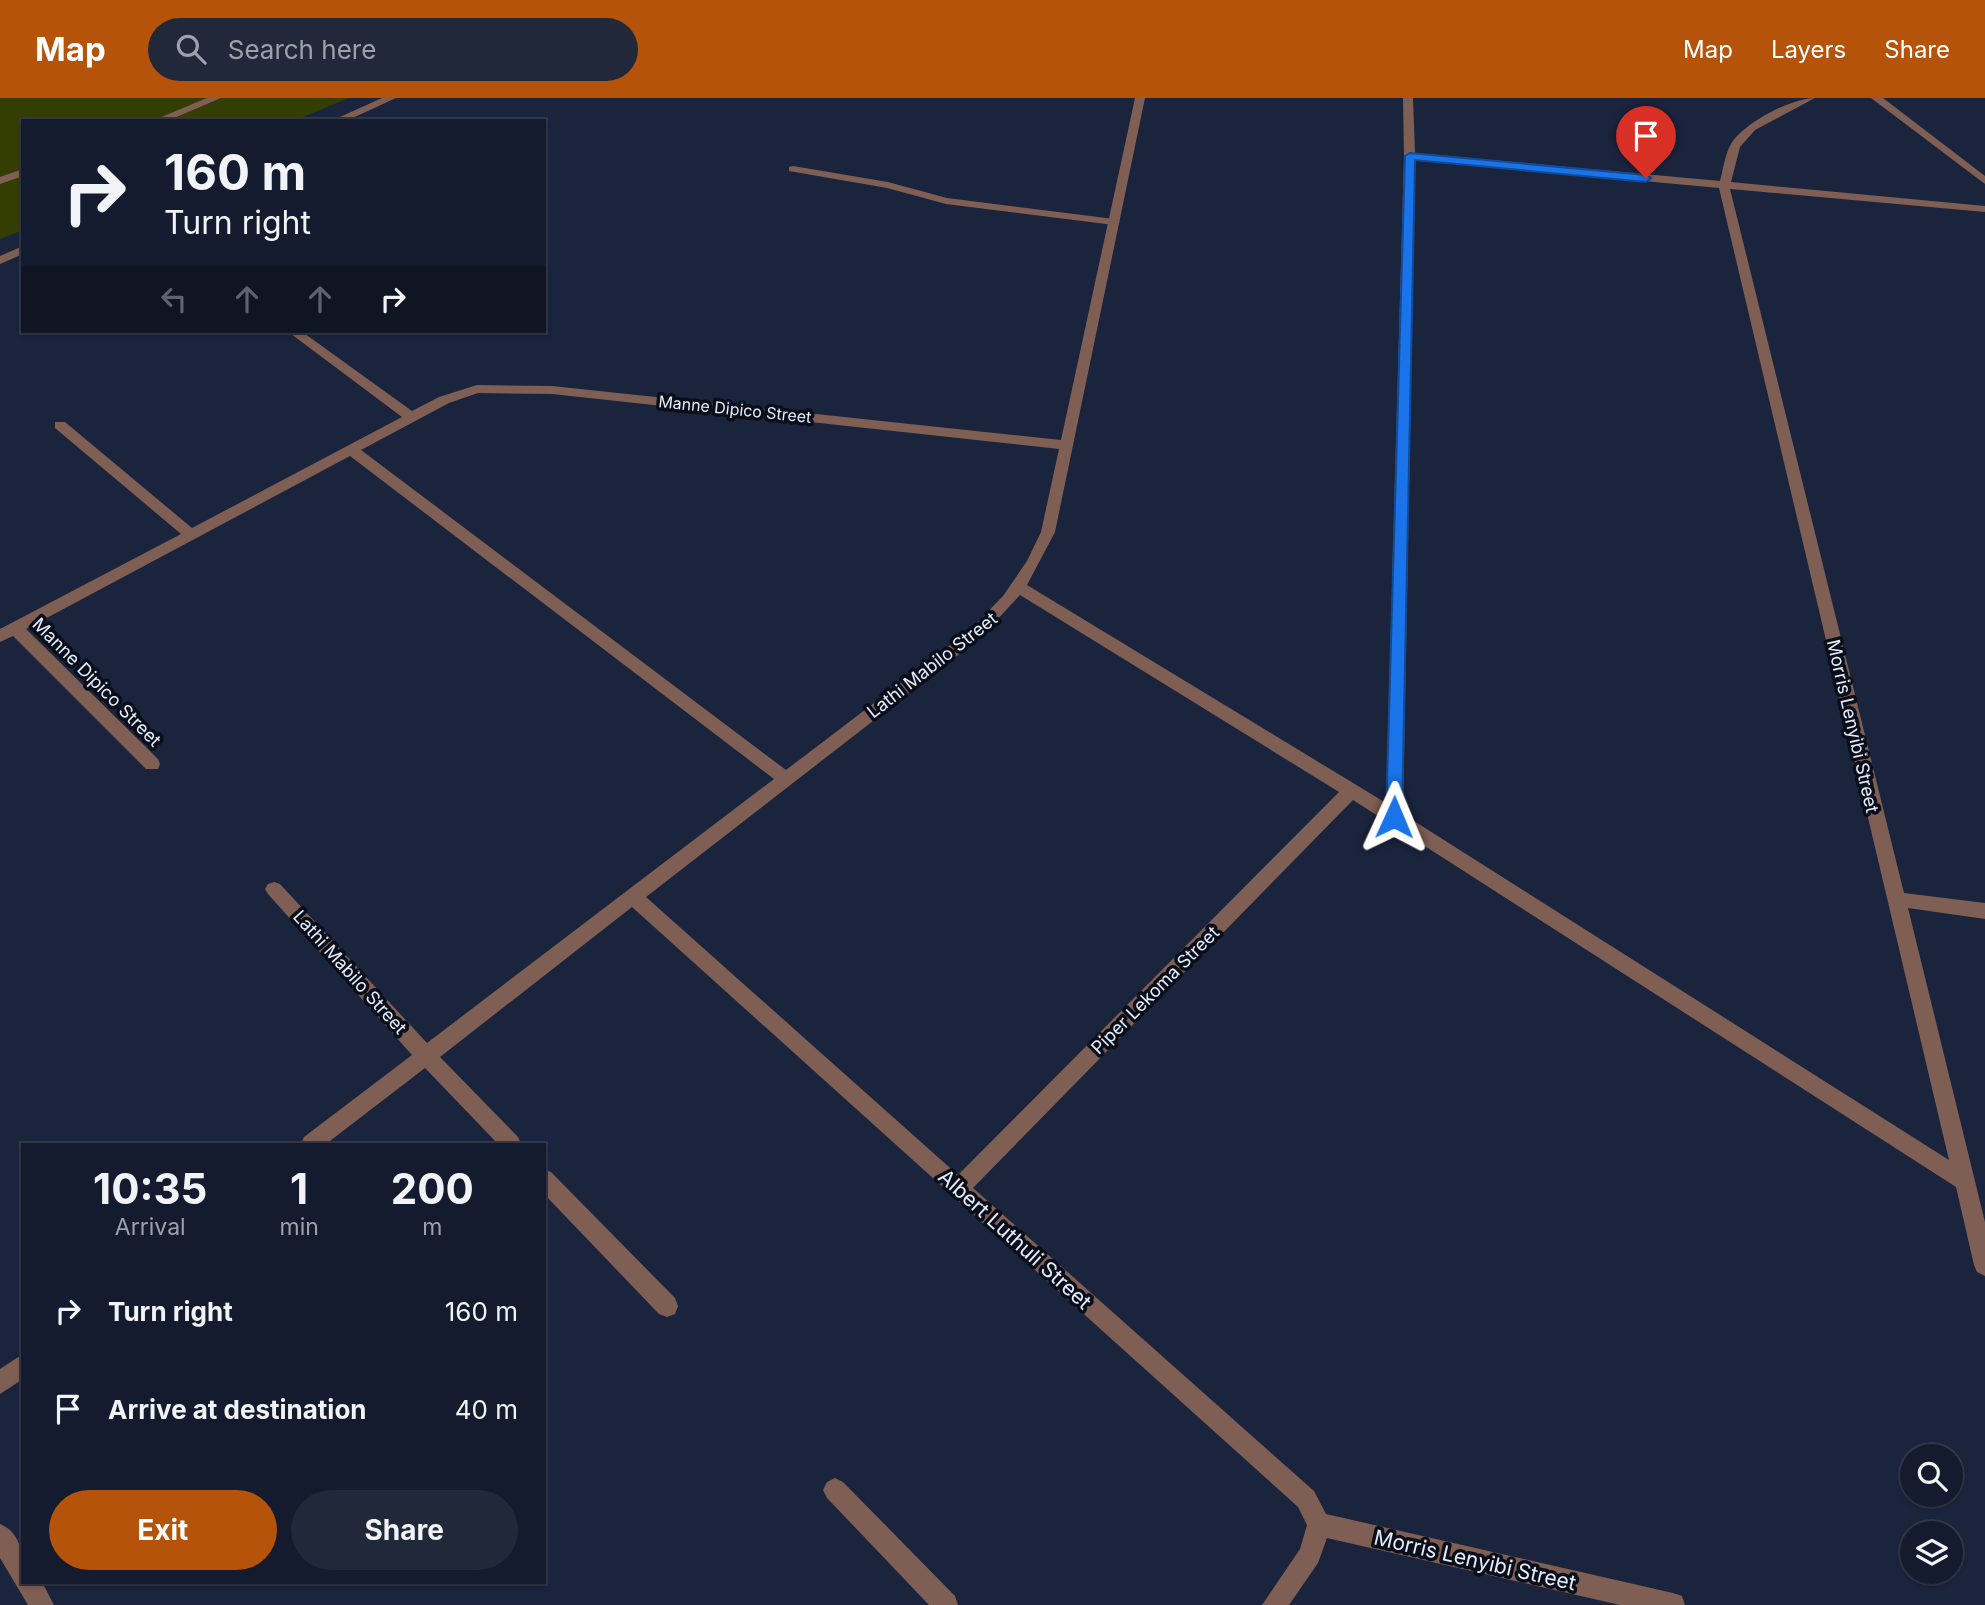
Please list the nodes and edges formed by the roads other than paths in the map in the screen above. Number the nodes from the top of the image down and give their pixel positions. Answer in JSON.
{"nodes":[{"id":1,"x":216,"y":98,"type":"edge"},
{"id":2,"x":391,"y":98,"type":"edge"},
{"id":3,"x":1140,"y":98,"type":"edge"},
{"id":4,"x":1408,"y":98,"type":"edge"},
{"id":5,"x":1810,"y":98,"type":"edge"},
{"id":6,"x":1876,"y":98,"type":"edge"},
{"id":7,"x":162,"y":119,"type":"edge"},
{"id":8,"x":341,"y":119,"type":"edge"},
{"id":9,"x":1410,"y":156,"type":"junction"},
{"id":10,"x":793,"y":169,"type":"dead end"},
{"id":11,"x":21,"y":173,"type":"edge"},
{"id":12,"x":0,"y":181,"type":"edge"},
{"id":13,"x":1985,"y":181,"type":"edge"},
{"id":14,"x":1724,"y":186,"type":"junction"},
{"id":15,"x":1985,"y":209,"type":"edge"},
{"id":16,"x":1114,"y":222,"type":"junction"},
{"id":17,"x":21,"y":251,"type":"edge"},
{"id":18,"x":0,"y":260,"type":"edge"},
{"id":19,"x":296,"y":333,"type":"edge"},
{"id":20,"x":411,"y":417,"type":"junction"},
{"id":21,"x":60,"y":425,"type":"dead end"},
{"id":22,"x":1065,"y":445,"type":"junction"},
{"id":23,"x":352,"y":450,"type":"junction"},
{"id":24,"x":192,"y":535,"type":"junction"},
{"id":25,"x":1020,"y":588,"type":"junction"},
{"id":26,"x":15,"y":628,"type":"junction"},
{"id":27,"x":0,"y":636,"type":"edge"},
{"id":28,"x":152,"y":764,"type":"dead end"},
{"id":29,"x":786,"y":779,"type":"junction"},
{"id":30,"x":1352,"y":792,"type":"junction"},
{"id":31,"x":1394,"y":817,"type":"junction"},
{"id":32,"x":274,"y":889,"type":"dead end"},
{"id":33,"x":633,"y":897,"type":"junction"},
{"id":34,"x":1895,"y":900,"type":"junction"},
{"id":35,"x":1985,"y":911,"type":"edge"},
{"id":36,"x":426,"y":1056,"type":"junction"},
{"id":37,"x":311,"y":1143,"type":"edge"},
{"id":38,"x":510,"y":1143,"type":"edge"},
{"id":39,"x":546,"y":1181,"type":"edge"},
{"id":40,"x":1964,"y":1181,"type":"junction"},
{"id":41,"x":958,"y":1189,"type":"junction"},
{"id":42,"x":1985,"y":1265,"type":"edge"},
{"id":43,"x":667,"y":1306,"type":"dead end"},
{"id":44,"x":21,"y":1367,"type":"edge"},
{"id":45,"x":0,"y":1383,"type":"edge"},
{"id":46,"x":835,"y":1490,"type":"dead end"},
{"id":47,"x":1319,"y":1524,"type":"junction"},
{"id":48,"x":0,"y":1536,"type":"edge"},
{"id":49,"x":21,"y":1570,"type":"edge"},
{"id":50,"x":29,"y":1584,"type":"edge"},
{"id":51,"x":42,"y":1605,"type":"edge"},
{"id":52,"x":946,"y":1605,"type":"edge"},
{"id":53,"x":1274,"y":1605,"type":"edge"},
{"id":54,"x":1673,"y":1605,"type":"edge"}],
"edges":[{"from":1,"to":7,"type":"street"},
{"from":2,"to":8,"type":"street"},
{"from":3,"to":16,"type":"street","name":"Lathi Mabilo Street"},
{"from":4,"to":9,"type":"street"},
{"from":5,"to":14,"type":"street"},
{"from":6,"to":13,"type":"street"},
{"from":9,"to":14,"type":"street"},
{"from":9,"to":31,"type":"street"},
{"from":10,"to":16,"type":"street"},
{"from":11,"to":12,"type":"street"},
{"from":14,"to":15,"type":"street"},
{"from":14,"to":34,"type":"street","name":"Morris Lenyibi Street"},
{"from":16,"to":22,"type":"street","name":"Lathi Mabilo Street"},
{"from":17,"to":18,"type":"street"},
{"from":19,"to":20,"type":"street"},
{"from":20,"to":22,"type":"street","name":"Manne Dipico Street"},
{"from":20,"to":23,"type":"street","name":"Manne Dipico Street"},
{"from":21,"to":24,"type":"street"},
{"from":22,"to":25,"type":"street","name":"Lathi Mabilo Street"},
{"from":23,"to":24,"type":"street","name":"Manne Dipico Street"},
{"from":23,"to":29,"type":"street"},
{"from":24,"to":26,"type":"street","name":"Manne Dipico Street"},
{"from":25,"to":29,"type":"street","name":"Lathi Mabilo Street"},
{"from":25,"to":30,"type":"street"},
{"from":26,"to":27,"type":"street","name":"Manne Dipico Street"},
{"from":26,"to":28,"type":"street","name":"Manne Dipico Street"},
{"from":29,"to":33,"type":"street","name":"Lathi Mabilo Street"},
{"from":30,"to":31,"type":"street"},
{"from":30,"to":41,"type":"street","name":"Piper Lekoma Street"},
{"from":31,"to":40,"type":"street"},
{"from":32,"to":36,"type":"street","name":"Lathi Mabilo Street"},
{"from":33,"to":36,"type":"street","name":"Lathi Mabilo Street"},
{"from":33,"to":41,"type":"street","name":"Albert Luthuli Street"},
{"from":34,"to":35,"type":"street"},
{"from":34,"to":40,"type":"street","name":"Morris Lenyibi Street"},
{"from":36,"to":37,"type":"street","name":"Lathi Mabilo Street"},
{"from":36,"to":38,"type":"street","name":"Lathi Mabilo Street"},
{"from":39,"to":43,"type":"street"},
{"from":40,"to":42,"type":"street","name":"Morris Lenyibi Street"},
{"from":41,"to":47,"type":"street","name":"Albert Luthuli Street"},
{"from":44,"to":45,"type":"street"},
{"from":46,"to":52,"type":"street"},
{"from":47,"to":53,"type":"street"},
{"from":47,"to":54,"type":"street","name":"Morris Lenyibi Street"},
{"from":48,"to":49,"type":"street"},
{"from":50,"to":51,"type":"street"}]}
